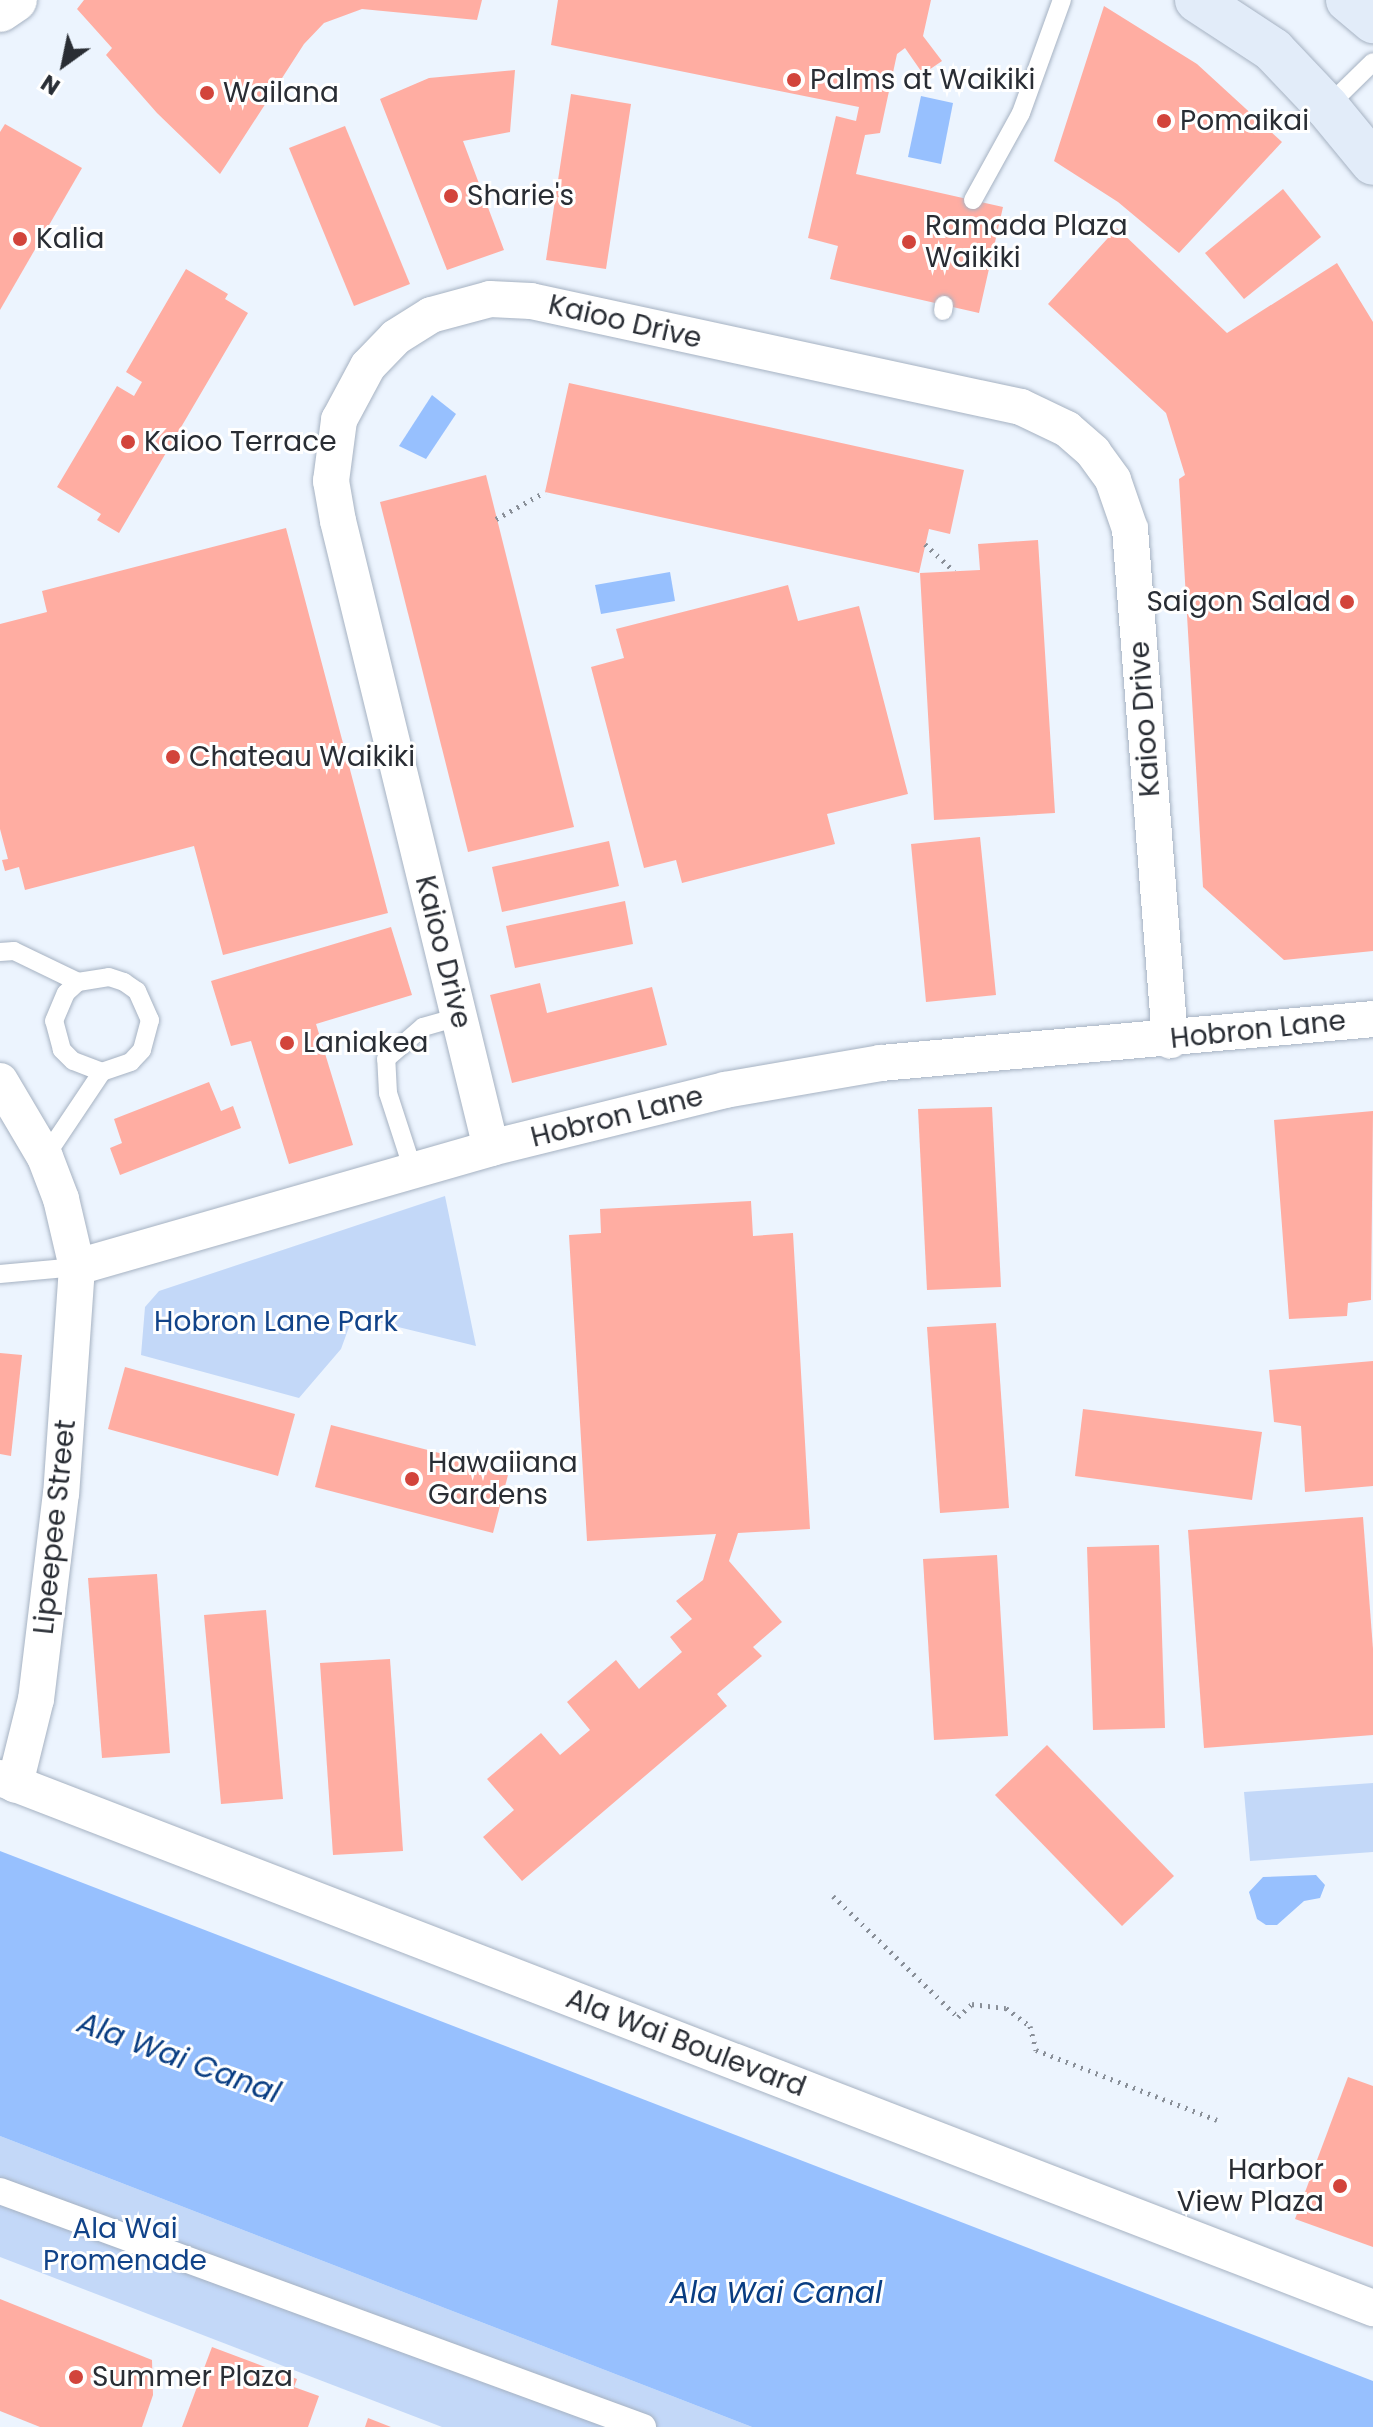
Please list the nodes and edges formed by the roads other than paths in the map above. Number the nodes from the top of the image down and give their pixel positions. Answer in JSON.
{"nodes":[{"id":1,"x":15,"y":0,"type":"edge"},
{"id":2,"x":1062,"y":0,"type":"edge"},
{"id":3,"x":1197,"y":0,"type":"edge"},
{"id":4,"x":1348,"y":0,"type":"edge"},
{"id":5,"x":0,"y":10,"type":"edge"},
{"id":6,"x":1373,"y":21,"type":"edge"},
{"id":7,"x":1373,"y":62,"type":"edge"},
{"id":8,"x":1327,"y":107,"type":"junction"},
{"id":9,"x":1373,"y":163,"type":"edge"},
{"id":10,"x":973,"y":200,"type":"dead end"},
{"id":11,"x":0,"y":952,"type":"edge"},
{"id":12,"x":78,"y":982,"type":"junction"},
{"id":13,"x":459,"y":1017,"type":"junction"},
{"id":14,"x":1373,"y":1019,"type":"edge"},
{"id":15,"x":1170,"y":1040,"type":"junction"},
{"id":16,"x":102,"y":1072,"type":"junction"},
{"id":17,"x":0,"y":1081,"type":"edge"},
{"id":18,"x":491,"y":1148,"type":"junction"},
{"id":19,"x":45,"y":1157,"type":"junction"},
{"id":20,"x":413,"y":1170,"type":"junction"},
{"id":21,"x":77,"y":1267,"type":"junction"},
{"id":22,"x":0,"y":1274,"type":"edge"},
{"id":23,"x":8,"y":1781,"type":"edge"},
{"id":24,"x":0,"y":2191,"type":"edge"},
{"id":25,"x":1373,"y":2308,"type":"edge"},
{"id":26,"x":643,"y":2427,"type":"edge"}],
"edges":[{"from":1,"to":5,"type":"street"},
{"from":2,"to":10,"type":"lane"},
{"from":3,"to":8,"type":"main road"},
{"from":4,"to":6,"type":"main road"},
{"from":7,"to":8,"type":"lane"},
{"from":8,"to":9,"type":"main road"},
{"from":11,"to":12,"type":"lane"},
{"from":12,"to":16,"type":"lane"},
{"from":12,"to":16,"type":"lane"},
{"from":13,"to":15,"type":"street","name":"Kaioo Drive"},
{"from":13,"to":18,"type":"street","name":"Kaioo Drive"},
{"from":13,"to":20,"type":"lane"},
{"from":14,"to":15,"type":"street","name":"Hobron Lane"},
{"from":15,"to":18,"type":"street","name":"Hobron Lane"},
{"from":16,"to":19,"type":"lane"},
{"from":17,"to":19,"type":"street"},
{"from":18,"to":20,"type":"street","name":"Hobron Lane"},
{"from":19,"to":21,"type":"street"},
{"from":20,"to":21,"type":"street","name":"Hobron Lane"},
{"from":21,"to":22,"type":"lane"},
{"from":21,"to":23,"type":"street","name":"Lipeepee Street"},
{"from":23,"to":25,"type":"street","name":"Ala Wai Boulevard"},
{"from":24,"to":26,"type":"street"}]}
